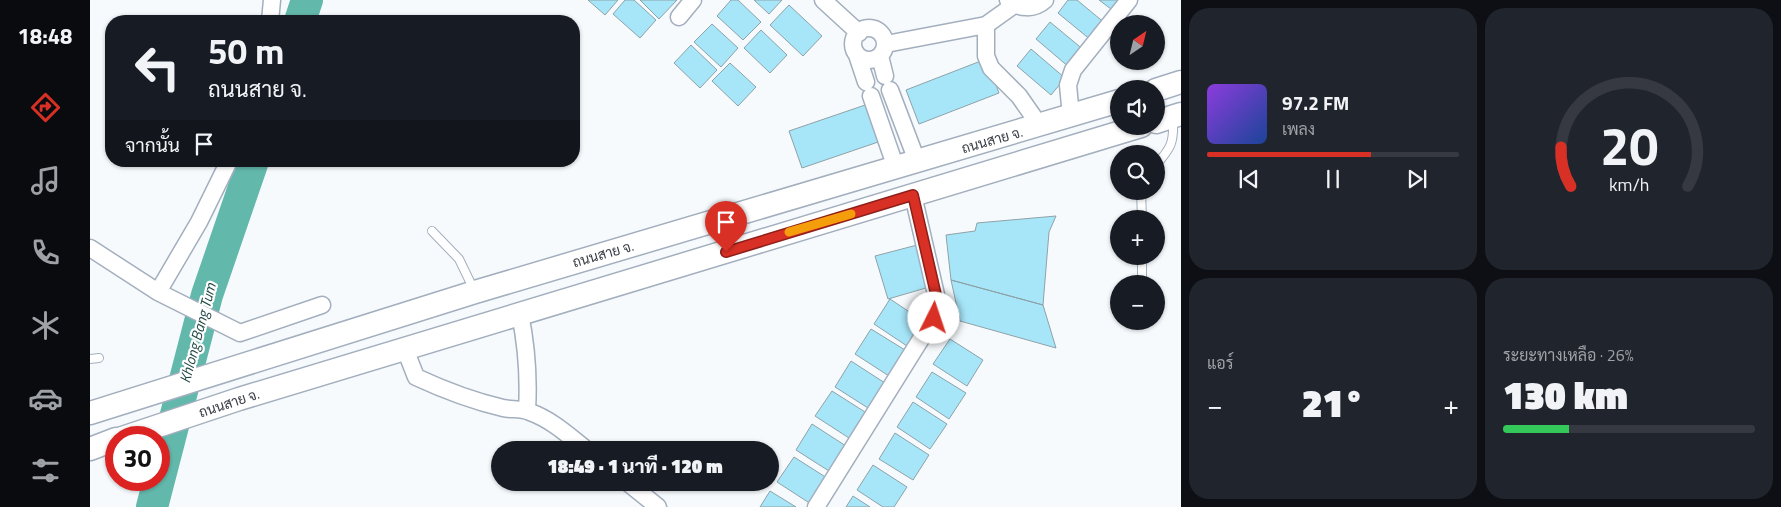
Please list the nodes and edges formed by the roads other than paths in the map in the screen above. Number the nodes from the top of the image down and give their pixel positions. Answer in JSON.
{"nodes":[{"id":1,"x":272,"y":0,"type":"edge"},
{"id":2,"x":693,"y":0,"type":"edge"},
{"id":3,"x":822,"y":0,"type":"edge"},
{"id":4,"x":1045,"y":0,"type":"edge"},
{"id":5,"x":1129,"y":0,"type":"edge"},
{"id":6,"x":1011,"y":2,"type":"edge"},
{"id":7,"x":271,"y":15,"type":"edge"},
{"id":8,"x":679,"y":17,"type":"dead end"},
{"id":9,"x":986,"y":26,"type":"junction"},
{"id":10,"x":859,"y":33,"type":"junction"},
{"id":11,"x":883,"y":50,"type":"junction"},
{"id":12,"x":857,"y":54,"type":"junction"},
{"id":13,"x":1181,"y":82,"type":"edge"},
{"id":14,"x":1165,"y":87,"type":"edge"},
{"id":15,"x":1110,"y":104,"type":"edge"},
{"id":16,"x":1071,"y":116,"type":"junction"},
{"id":17,"x":1170,"y":117,"type":"edge"},
{"id":18,"x":1040,"y":126,"type":"junction"},
{"id":19,"x":1111,"y":135,"type":"edge"},
{"id":20,"x":1165,"y":154,"type":"edge"},
{"id":21,"x":907,"y":165,"type":"junction"},
{"id":22,"x":226,"y":167,"type":"edge"},
{"id":23,"x":913,"y":195,"type":"junction"},
{"id":24,"x":432,"y":231,"type":"dead end"},
{"id":25,"x":90,"y":248,"type":"edge"},
{"id":26,"x":158,"y":292,"type":"junction"},
{"id":27,"x":474,"y":292,"type":"junction"},
{"id":28,"x":322,"y":305,"type":"dead end"},
{"id":29,"x":520,"y":314,"type":"junction"},
{"id":30,"x":405,"y":349,"type":"junction"},
{"id":31,"x":99,"y":358,"type":"dead end"},
{"id":32,"x":90,"y":360,"type":"edge"},
{"id":33,"x":100,"y":410,"type":"edge"},
{"id":34,"x":527,"y":410,"type":"junction"},
{"id":35,"x":158,"y":426,"type":"edge"},
{"id":36,"x":576,"y":441,"type":"edge"},
{"id":37,"x":105,"y":444,"type":"edge"},
{"id":38,"x":90,"y":450,"type":"edge"},
{"id":39,"x":638,"y":491,"type":"edge"},
{"id":40,"x":658,"y":507,"type":"edge"},
{"id":41,"x":816,"y":507,"type":"edge"}],
"edges":[{"from":1,"to":7,"type":"street"},
{"from":2,"to":8,"type":"street"},
{"from":3,"to":10,"type":"street"},
{"from":4,"to":6,"type":"street"},
{"from":5,"to":16,"type":"street"},
{"from":6,"to":9,"type":"street"},
{"from":9,"to":11,"type":"street"},
{"from":9,"to":18,"type":"street"},
{"from":10,"to":11,"type":"street"},
{"from":10,"to":12,"type":"street"},
{"from":11,"to":12,"type":"street"},
{"from":11,"to":21,"type":"street"},
{"from":12,"to":21,"type":"street"},
{"from":13,"to":14,"type":"main road"},
{"from":15,"to":16,"type":"main road","name":"ถนนสาย จ."},
{"from":16,"to":18,"type":"main road","name":"ถนนสาย จ."},
{"from":17,"to":20,"type":"lane"},
{"from":18,"to":21,"type":"main road","name":"ถนนสาย จ."},
{"from":19,"to":23,"type":"main road","name":"ถนนสาย จ."},
{"from":21,"to":27,"type":"main road","name":"ถนนสาย จ."},
{"from":22,"to":26,"type":"street"},
{"from":23,"to":29,"type":"main road","name":"ถนนสาย จ."},
{"from":23,"to":41,"type":"street"},
{"from":24,"to":27,"type":"lane"},
{"from":25,"to":26,"type":"street"},
{"from":26,"to":28,"type":"street"},
{"from":27,"to":33,"type":"main road","name":"ถนนสาย จ."},
{"from":29,"to":30,"type":"main road","name":"ถนนสาย จ."},
{"from":29,"to":34,"type":"street"},
{"from":30,"to":34,"type":"street"},
{"from":30,"to":35,"type":"main road","name":"ถนนสาย จ."},
{"from":31,"to":32,"type":"lane"},
{"from":34,"to":36,"type":"street"},
{"from":37,"to":38,"type":"main road"},
{"from":39,"to":40,"type":"street"}]}
